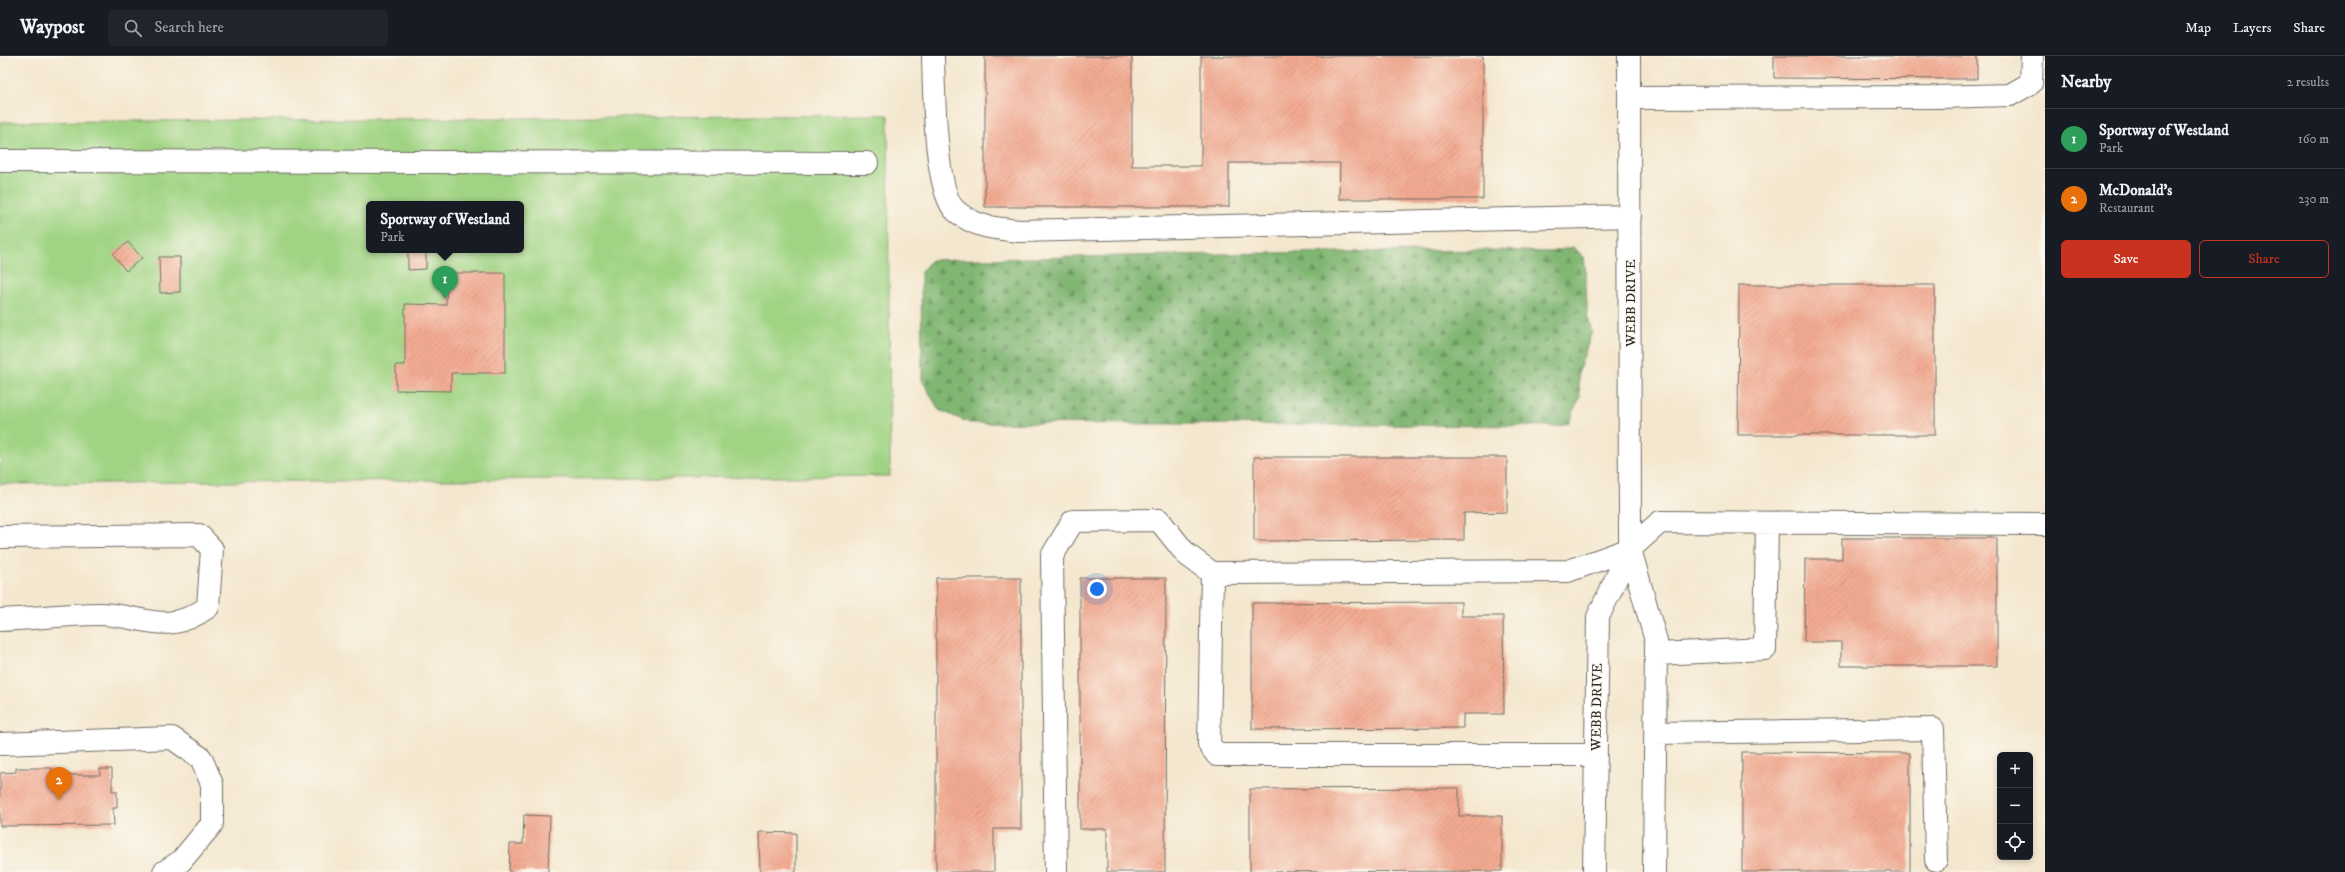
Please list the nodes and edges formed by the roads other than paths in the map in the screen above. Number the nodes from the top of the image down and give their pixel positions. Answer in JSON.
{"nodes":[{"id":1,"x":933,"y":56,"type":"edge"},
{"id":2,"x":1628,"y":56,"type":"edge"},
{"id":3,"x":2032,"y":56,"type":"edge"},
{"id":4,"x":1629,"y":98,"type":"junction"},
{"id":5,"x":0,"y":161,"type":"edge"},
{"id":6,"x":867,"y":164,"type":"dead end"},
{"id":7,"x":1630,"y":216,"type":"junction"},
{"id":8,"x":1767,"y":523,"type":"junction"},
{"id":9,"x":2045,"y":524,"type":"edge"},
{"id":10,"x":0,"y":537,"type":"edge"},
{"id":11,"x":1630,"y":549,"type":"junction"},
{"id":12,"x":1212,"y":574,"type":"junction"},
{"id":13,"x":0,"y":620,"type":"edge"},
{"id":14,"x":1656,"y":654,"type":"junction"},
{"id":15,"x":1656,"y":733,"type":"junction"},
{"id":16,"x":0,"y":744,"type":"edge"},
{"id":17,"x":1596,"y":755,"type":"junction"},
{"id":18,"x":1936,"y":860,"type":"dead end"},
{"id":19,"x":164,"y":872,"type":"edge"},
{"id":20,"x":1056,"y":872,"type":"edge"},
{"id":21,"x":1594,"y":872,"type":"edge"},
{"id":22,"x":1654,"y":872,"type":"edge"}],
"edges":[{"from":1,"to":7,"type":"street"},
{"from":2,"to":4,"type":"street","name":"WEBB DRIVE"},
{"from":3,"to":4,"type":"street"},
{"from":4,"to":7,"type":"street","name":"WEBB DRIVE"},
{"from":5,"to":6,"type":"street"},
{"from":7,"to":11,"type":"street","name":"WEBB DRIVE"},
{"from":8,"to":9,"type":"street"},
{"from":8,"to":11,"type":"street"},
{"from":8,"to":14,"type":"street"},
{"from":10,"to":13,"type":"street"},
{"from":11,"to":12,"type":"street"},
{"from":11,"to":14,"type":"street","name":"WEBB DRIVE"},
{"from":11,"to":17,"type":"street","name":"WEBB DRIVE"},
{"from":12,"to":17,"type":"street"},
{"from":12,"to":20,"type":"street"},
{"from":14,"to":15,"type":"street","name":"WEBB DRIVE"},
{"from":15,"to":18,"type":"street"},
{"from":15,"to":22,"type":"street","name":"WEBB DRIVE"},
{"from":16,"to":19,"type":"street"},
{"from":17,"to":21,"type":"street","name":"WEBB DRIVE"}]}
